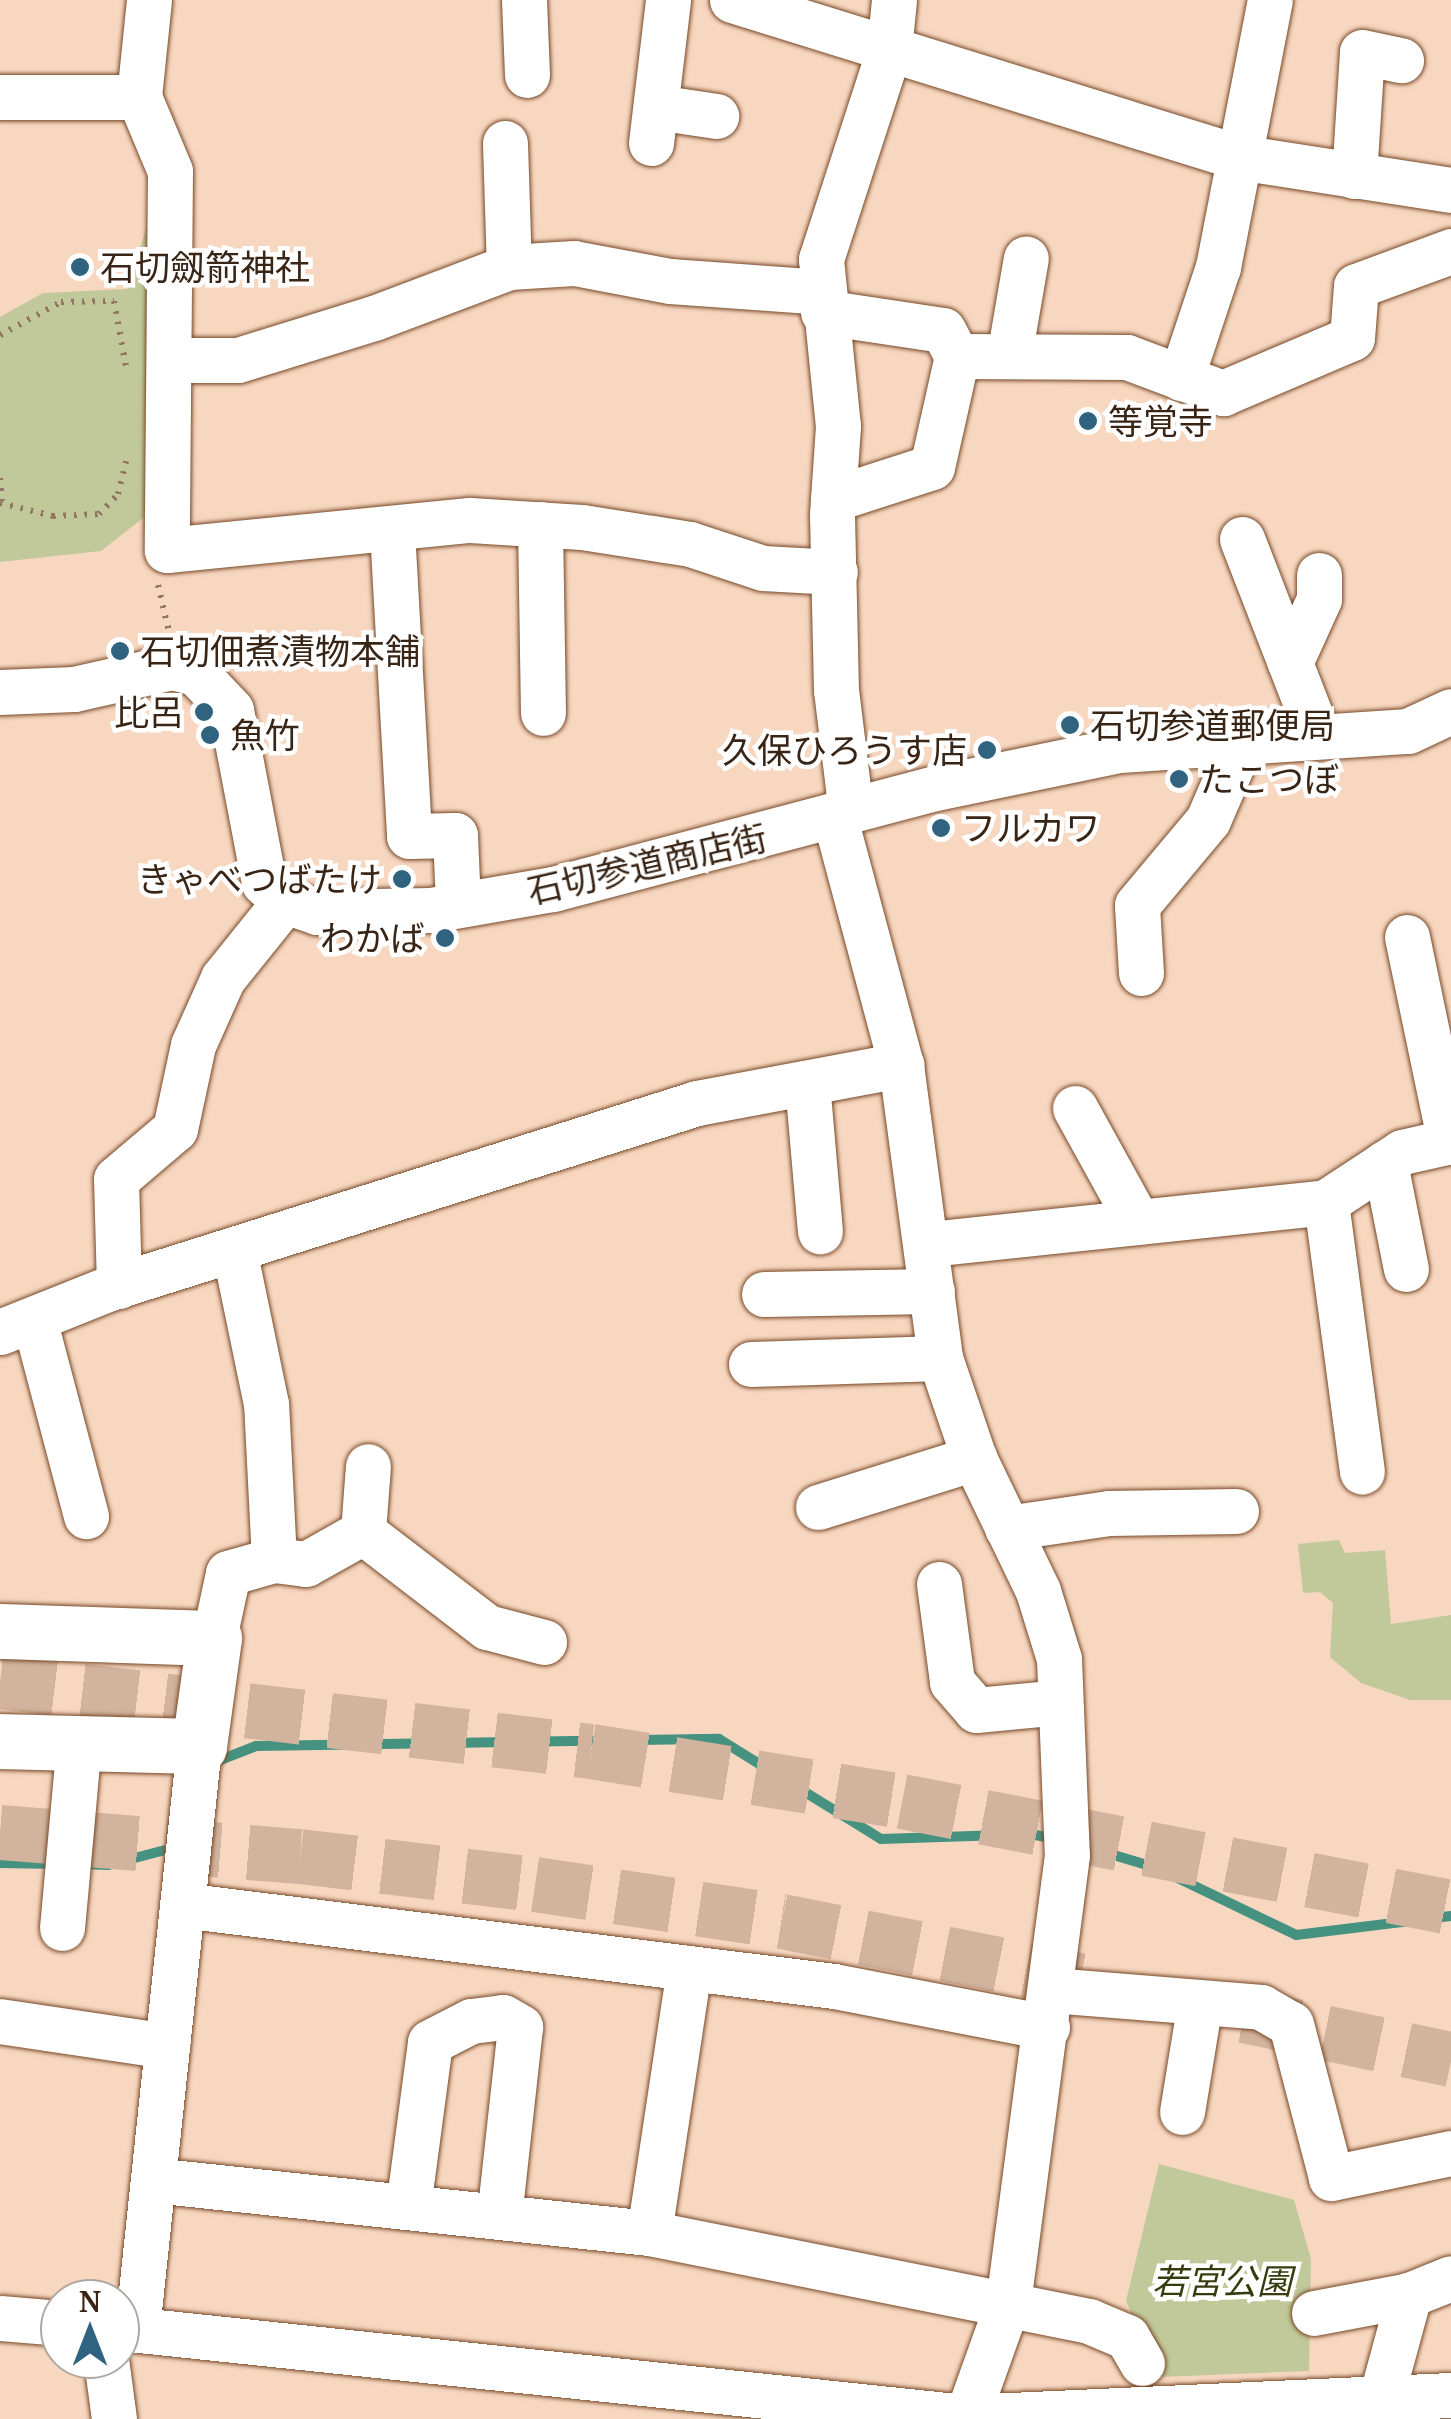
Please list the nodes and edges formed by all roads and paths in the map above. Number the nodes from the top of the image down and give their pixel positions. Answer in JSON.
{"nodes":[{"id":1,"x":148,"y":0,"type":"edge"},
{"id":2,"x":524,"y":0,"type":"edge"},
{"id":3,"x":668,"y":0,"type":"edge"},
{"id":4,"x":732,"y":0,"type":"edge"},
{"id":5,"x":894,"y":0,"type":"edge"},
{"id":6,"x":1270,"y":0,"type":"edge"},
{"id":7,"x":889,"y":50,"type":"junction"},
{"id":8,"x":1401,"y":60,"type":"dead end"},
{"id":9,"x":527,"y":75,"type":"dead end"},
{"id":10,"x":0,"y":97,"type":"edge"},
{"id":11,"x":139,"y":97,"type":"junction"},
{"id":12,"x":716,"y":116,"type":"dead end"},
{"id":13,"x":505,"y":143,"type":"dead end"},
{"id":14,"x":1238,"y":157,"type":"junction"},
{"id":15,"x":1354,"y":176,"type":"junction"},
{"id":16,"x":1451,"y":190,"type":"edge"},
{"id":17,"x":1451,"y":252,"type":"edge"},
{"id":18,"x":1026,"y":258,"type":"dead end"},
{"id":19,"x":508,"y":267,"type":"junction"},
{"id":20,"x":822,"y":302,"type":"junction"},
{"id":21,"x":0,"y":335,"type":"edge"},
{"id":22,"x":957,"y":356,"type":"junction"},
{"id":23,"x":1009,"y":356,"type":"junction"},
{"id":24,"x":169,"y":360,"type":"junction"},
{"id":25,"x":1181,"y":378,"type":"junction"},
{"id":26,"x":127,"y":390,"type":"dead end"},
{"id":27,"x":166,"y":438,"type":"junction"},
{"id":28,"x":0,"y":478,"type":"edge"},
{"id":29,"x":833,"y":499,"type":"junction"},
{"id":30,"x":1,"y":502,"type":"edge"},
{"id":31,"x":540,"y":524,"type":"junction"},
{"id":32,"x":392,"y":530,"type":"junction"},
{"id":33,"x":1242,"y":538,"type":"dead end"},
{"id":34,"x":167,"y":550,"type":"junction"},
{"id":35,"x":834,"y":572,"type":"junction"},
{"id":36,"x":1320,"y":575,"type":"dead end"},
{"id":37,"x":1290,"y":663,"type":"junction"},
{"id":38,"x":172,"y":668,"type":"junction"},
{"id":39,"x":0,"y":692,"type":"edge"},
{"id":40,"x":1451,"y":711,"type":"edge"},
{"id":41,"x":543,"y":713,"type":"dead end"},
{"id":42,"x":1318,"y":735,"type":"junction"},
{"id":43,"x":1243,"y":739,"type":"junction"},
{"id":44,"x":844,"y":816,"type":"junction"},
{"id":45,"x":285,"y":902,"type":"junction"},
{"id":46,"x":458,"y":904,"type":"junction"},
{"id":47,"x":1407,"y":937,"type":"dead end"},
{"id":48,"x":1141,"y":973,"type":"dead end"},
{"id":49,"x":901,"y":1065,"type":"junction"},
{"id":50,"x":806,"y":1083,"type":"junction"},
{"id":51,"x":1075,"y":1108,"type":"dead end"},
{"id":52,"x":1451,"y":1142,"type":"edge"},
{"id":53,"x":1385,"y":1163,"type":"junction"},
{"id":54,"x":1326,"y":1202,"type":"junction"},
{"id":55,"x":1138,"y":1222,"type":"junction"},
{"id":56,"x":820,"y":1231,"type":"dead end"},
{"id":57,"x":929,"y":1244,"type":"junction"},
{"id":58,"x":234,"y":1249,"type":"junction"},
{"id":59,"x":1406,"y":1270,"type":"dead end"},
{"id":60,"x":119,"y":1286,"type":"junction"},
{"id":61,"x":932,"y":1291,"type":"junction"},
{"id":62,"x":764,"y":1294,"type":"dead end"},
{"id":63,"x":17,"y":1326,"type":"edge"},
{"id":64,"x":940,"y":1358,"type":"junction"},
{"id":65,"x":750,"y":1364,"type":"dead end"},
{"id":66,"x":974,"y":1458,"type":"junction"},
{"id":67,"x":368,"y":1466,"type":"dead end"},
{"id":68,"x":1362,"y":1472,"type":"dead end"},
{"id":69,"x":818,"y":1507,"type":"dead end"},
{"id":70,"x":1236,"y":1511,"type":"dead end"},
{"id":71,"x":86,"y":1516,"type":"dead end"},
{"id":72,"x":1007,"y":1528,"type":"junction"},
{"id":73,"x":362,"y":1532,"type":"junction"},
{"id":74,"x":274,"y":1560,"type":"junction"},
{"id":75,"x":939,"y":1584,"type":"dead end"},
{"id":76,"x":0,"y":1630,"type":"edge"},
{"id":77,"x":214,"y":1638,"type":"junction"},
{"id":78,"x":544,"y":1642,"type":"dead end"},
{"id":79,"x":1060,"y":1702,"type":"junction"},
{"id":80,"x":0,"y":1740,"type":"edge"},
{"id":81,"x":79,"y":1742,"type":"junction"},
{"id":82,"x":199,"y":1746,"type":"junction"},
{"id":83,"x":182,"y":1905,"type":"junction"},
{"id":84,"x":62,"y":1928,"type":"dead end"},
{"id":85,"x":688,"y":1968,"type":"junction"},
{"id":86,"x":1200,"y":2002,"type":"junction"},
{"id":87,"x":1049,"y":2008,"type":"junction"},
{"id":88,"x":0,"y":2021,"type":"edge"},
{"id":89,"x":167,"y":2046,"type":"junction"},
{"id":90,"x":1182,"y":2112,"type":"dead end"},
{"id":91,"x":1451,"y":2154,"type":"edge"},
{"id":92,"x":153,"y":2180,"type":"junction"},
{"id":93,"x":408,"y":2207,"type":"junction"},
{"id":94,"x":499,"y":2216,"type":"junction"},
{"id":95,"x":649,"y":2233,"type":"junction"},
{"id":96,"x":1451,"y":2278,"type":"edge"},
{"id":97,"x":133,"y":2279,"type":"edge"},
{"id":98,"x":1408,"y":2295,"type":"junction"},
{"id":99,"x":1008,"y":2302,"type":"junction"},
{"id":100,"x":1314,"y":2313,"type":"dead end"},
{"id":101,"x":0,"y":2318,"type":"edge"},
{"id":102,"x":40,"y":2321,"type":"edge"},
{"id":103,"x":140,"y":2341,"type":"edge"},
{"id":104,"x":1142,"y":2363,"type":"dead end"},
{"id":105,"x":118,"y":2379,"type":"edge"},
{"id":106,"x":1382,"y":2398,"type":"junction"},
{"id":107,"x":1437,"y":2404,"type":"edge"},
{"id":108,"x":1277,"y":2411,"type":"edge"},
{"id":109,"x":1155,"y":2414,"type":"edge"},
{"id":110,"x":966,"y":2418,"type":"edge"},
{"id":111,"x":114,"y":2419,"type":"edge"}],
"edges":[{"from":1,"to":11,"type":"street"},
{"from":2,"to":9,"type":"street"},
{"from":3,"to":12,"type":"street"},
{"from":4,"to":7,"type":"street"},
{"from":5,"to":7,"type":"street"},
{"from":6,"to":14,"type":"street"},
{"from":7,"to":14,"type":"street"},
{"from":7,"to":20,"type":"street"},
{"from":8,"to":15,"type":"street"},
{"from":10,"to":11,"type":"street"},
{"from":11,"to":24,"type":"street"},
{"from":13,"to":19,"type":"street"},
{"from":14,"to":15,"type":"street"},
{"from":14,"to":25,"type":"street"},
{"from":15,"to":16,"type":"street"},
{"from":17,"to":25,"type":"street"},
{"from":18,"to":23,"type":"street"},
{"from":19,"to":20,"type":"street"},
{"from":19,"to":24,"type":"street"},
{"from":20,"to":22,"type":"street"},
{"from":20,"to":29,"type":"street"},
{"from":21,"to":26,"type":"path"},
{"from":22,"to":23,"type":"street"},
{"from":22,"to":29,"type":"street"},
{"from":23,"to":25,"type":"street"},
{"from":24,"to":27,"type":"street"},
{"from":27,"to":30,"type":"path"},
{"from":27,"to":34,"type":"street"},
{"from":28,"to":30,"type":"path"},
{"from":29,"to":35,"type":"street"},
{"from":31,"to":32,"type":"street"},
{"from":31,"to":35,"type":"street"},
{"from":31,"to":41,"type":"street"},
{"from":32,"to":34,"type":"street"},
{"from":32,"to":46,"type":"street"},
{"from":33,"to":37,"type":"street"},
{"from":34,"to":38,"type":"path"},
{"from":35,"to":44,"type":"street"},
{"from":36,"to":37,"type":"street"},
{"from":37,"to":42,"type":"street"},
{"from":38,"to":39,"type":"street"},
{"from":38,"to":45,"type":"street"},
{"from":40,"to":42,"type":"street","name":"石切参道商店街"},
{"from":42,"to":43,"type":"street","name":"石切参道商店街"},
{"from":43,"to":44,"type":"street","name":"石切参道商店街"},
{"from":43,"to":48,"type":"street"},
{"from":44,"to":46,"type":"street","name":"石切参道商店街"},
{"from":44,"to":49,"type":"street"},
{"from":45,"to":46,"type":"street","name":"石切参道商店街"},
{"from":45,"to":60,"type":"street"},
{"from":47,"to":52,"type":"street"},
{"from":49,"to":50,"type":"street"},
{"from":49,"to":57,"type":"street"},
{"from":50,"to":56,"type":"street"},
{"from":50,"to":58,"type":"street"},
{"from":51,"to":55,"type":"street"},
{"from":52,"to":53,"type":"street"},
{"from":53,"to":54,"type":"street"},
{"from":53,"to":59,"type":"street"},
{"from":54,"to":55,"type":"street"},
{"from":54,"to":68,"type":"street"},
{"from":55,"to":57,"type":"street"},
{"from":57,"to":61,"type":"street"},
{"from":58,"to":60,"type":"street"},
{"from":58,"to":74,"type":"street"},
{"from":60,"to":63,"type":"street"},
{"from":61,"to":62,"type":"street"},
{"from":61,"to":64,"type":"street"},
{"from":63,"to":71,"type":"street"},
{"from":64,"to":65,"type":"street"},
{"from":64,"to":66,"type":"street"},
{"from":66,"to":69,"type":"street"},
{"from":66,"to":72,"type":"street"},
{"from":67,"to":73,"type":"street"},
{"from":70,"to":72,"type":"street"},
{"from":72,"to":79,"type":"street"},
{"from":73,"to":74,"type":"street"},
{"from":73,"to":78,"type":"street"},
{"from":74,"to":77,"type":"street"},
{"from":75,"to":79,"type":"street"},
{"from":76,"to":77,"type":"main road"},
{"from":77,"to":82,"type":"main road"},
{"from":79,"to":87,"type":"street"},
{"from":80,"to":81,"type":"main road"},
{"from":81,"to":82,"type":"main road"},
{"from":81,"to":84,"type":"street"},
{"from":82,"to":83,"type":"street"},
{"from":83,"to":85,"type":"street"},
{"from":83,"to":89,"type":"street"},
{"from":85,"to":87,"type":"street"},
{"from":85,"to":95,"type":"street"},
{"from":86,"to":87,"type":"street"},
{"from":86,"to":90,"type":"street"},
{"from":86,"to":91,"type":"street"},
{"from":87,"to":99,"type":"street"},
{"from":88,"to":89,"type":"street"},
{"from":89,"to":92,"type":"street"},
{"from":92,"to":93,"type":"street"},
{"from":92,"to":97,"type":"street"},
{"from":93,"to":94,"type":"street"},
{"from":93,"to":94,"type":"street"},
{"from":94,"to":95,"type":"street"},
{"from":95,"to":99,"type":"street"},
{"from":96,"to":98,"type":"street"},
{"from":98,"to":100,"type":"street"},
{"from":98,"to":106,"type":"street"},
{"from":99,"to":104,"type":"street"},
{"from":99,"to":110,"type":"street"},
{"from":101,"to":102,"type":"street"},
{"from":103,"to":110,"type":"street"},
{"from":105,"to":111,"type":"street"},
{"from":106,"to":107,"type":"street"},
{"from":106,"to":108,"type":"street"},
{"from":108,"to":109,"type":"street"},
{"from":109,"to":110,"type":"street"}]}
